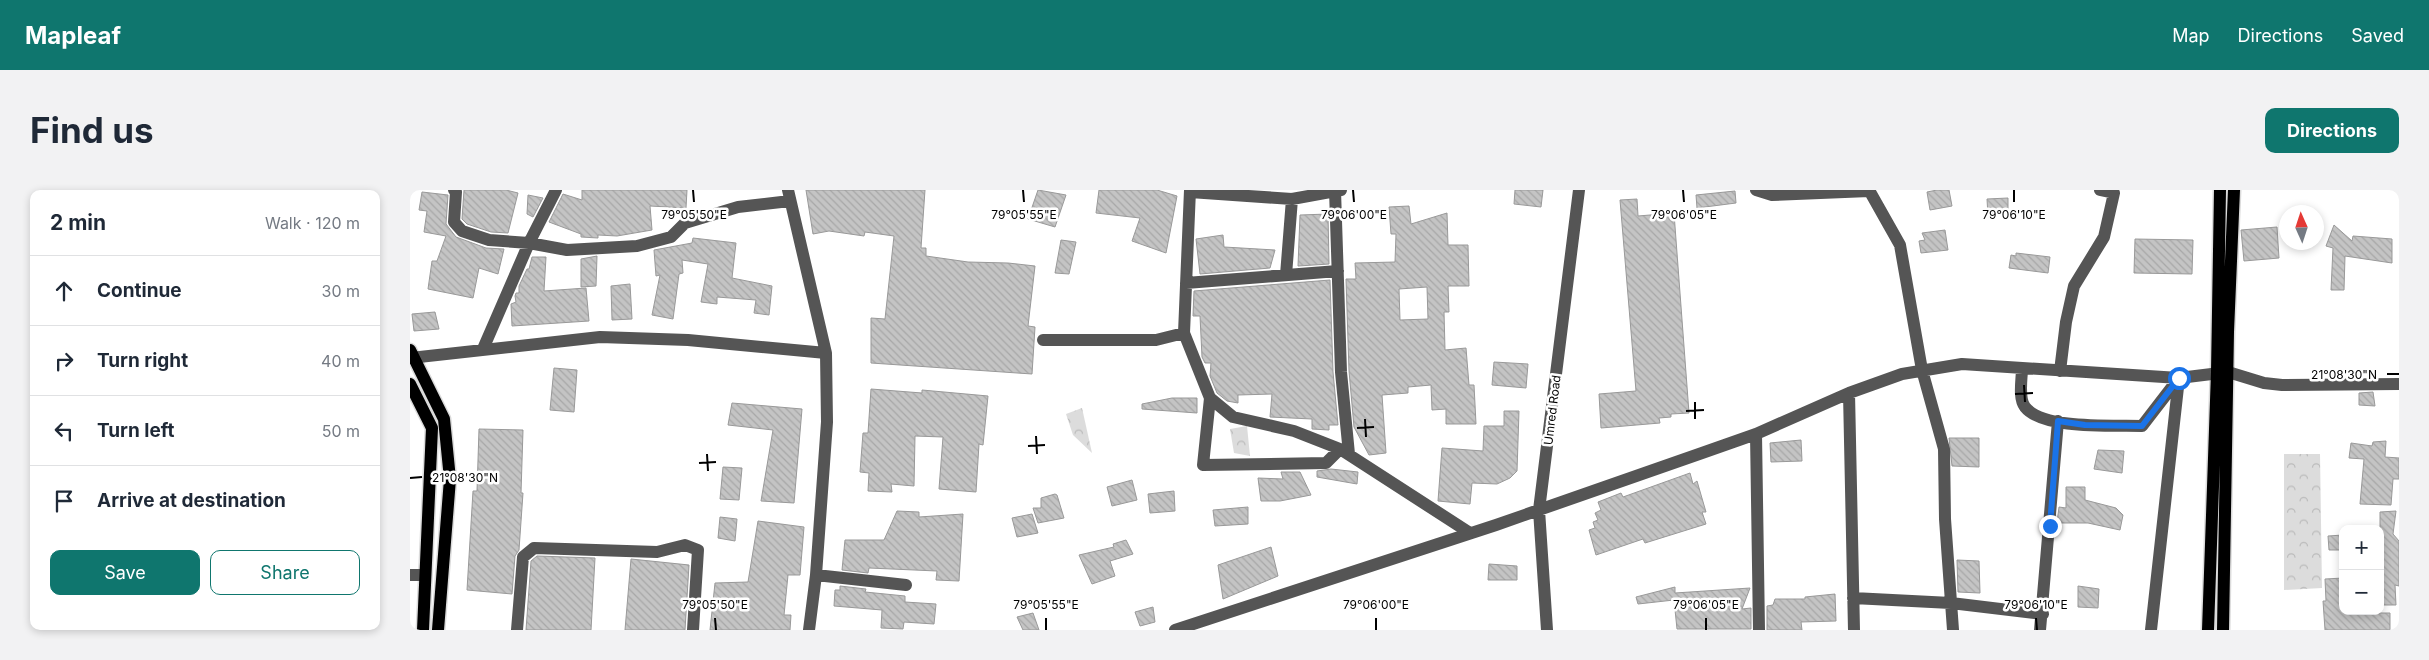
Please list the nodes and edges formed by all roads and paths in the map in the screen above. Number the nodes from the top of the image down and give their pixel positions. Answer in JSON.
{"nodes":[{"id":1,"x":454,"y":190,"type":"edge"},
{"id":2,"x":556,"y":190,"type":"edge"},
{"id":3,"x":1579,"y":190,"type":"edge"},
{"id":4,"x":1756,"y":190,"type":"edge"},
{"id":5,"x":2100,"y":190,"type":"edge"},
{"id":6,"x":2220,"y":190,"type":"edge"},
{"id":7,"x":2234,"y":190,"type":"edge"},
{"id":8,"x":1190,"y":191,"type":"edge"},
{"id":9,"x":1337,"y":191,"type":"edge"},
{"id":10,"x":1869,"y":191,"type":"edge"},
{"id":11,"x":789,"y":195,"type":"edge"},
{"id":12,"x":1292,"y":199,"type":"junction"},
{"id":13,"x":529,"y":243,"type":"junction"},
{"id":14,"x":1338,"y":271,"type":"junction"},
{"id":15,"x":1286,"y":275,"type":"junction"},
{"id":16,"x":1186,"y":283,"type":"junction"},
{"id":17,"x":1184,"y":333,"type":"junction"},
{"id":18,"x":1043,"y":340,"type":"dead end"},
{"id":19,"x":483,"y":349,"type":"junction"},
{"id":20,"x":826,"y":353,"type":"junction"},
{"id":21,"x":411,"y":355,"type":"edge"},
{"id":22,"x":2022,"y":368,"type":"junction"},
{"id":23,"x":1922,"y":370,"type":"junction"},
{"id":24,"x":2060,"y":371,"type":"junction"},
{"id":25,"x":2222,"y":372,"type":"junction"},
{"id":26,"x":2179,"y":378,"type":"junction"},
{"id":27,"x":410,"y":384,"type":"edge"},
{"id":28,"x":2399,"y":384,"type":"edge"},
{"id":29,"x":1849,"y":393,"type":"junction"},
{"id":30,"x":1210,"y":398,"type":"junction"},
{"id":31,"x":2058,"y":421,"type":"junction"},
{"id":32,"x":1756,"y":434,"type":"junction"},
{"id":33,"x":1344,"y":452,"type":"junction"},
{"id":34,"x":1539,"y":510,"type":"junction"},
{"id":35,"x":1470,"y":533,"type":"junction"},
{"id":36,"x":410,"y":575,"type":"edge"},
{"id":37,"x":425,"y":575,"type":"junction"},
{"id":38,"x":816,"y":575,"type":"junction"},
{"id":39,"x":906,"y":585,"type":"dead end"},
{"id":40,"x":1853,"y":598,"type":"junction"},
{"id":41,"x":1951,"y":603,"type":"junction"},
{"id":42,"x":2043,"y":614,"type":"junction"},
{"id":43,"x":423,"y":630,"type":"edge"},
{"id":44,"x":438,"y":630,"type":"edge"},
{"id":45,"x":517,"y":630,"type":"edge"},
{"id":46,"x":693,"y":630,"type":"edge"},
{"id":47,"x":809,"y":630,"type":"edge"},
{"id":48,"x":1174,"y":630,"type":"edge"},
{"id":49,"x":1547,"y":630,"type":"edge"},
{"id":50,"x":1759,"y":630,"type":"edge"},
{"id":51,"x":1854,"y":630,"type":"edge"},
{"id":52,"x":1953,"y":630,"type":"edge"},
{"id":53,"x":2040,"y":630,"type":"edge"},
{"id":54,"x":2151,"y":630,"type":"edge"},
{"id":55,"x":2208,"y":630,"type":"edge"},
{"id":56,"x":2223,"y":630,"type":"edge"}],
"edges":[{"from":1,"to":13,"type":"street"},
{"from":2,"to":13,"type":"street"},
{"from":3,"to":34,"type":"street","name":"Umred Road"},
{"from":4,"to":10,"type":"street"},
{"from":5,"to":24,"type":"street"},
{"from":6,"to":25,"type":"main road"},
{"from":7,"to":25,"type":"main road"},
{"from":8,"to":12,"type":"street"},
{"from":8,"to":16,"type":"street"},
{"from":9,"to":12,"type":"street"},
{"from":9,"to":14,"type":"street"},
{"from":10,"to":23,"type":"street"},
{"from":11,"to":13,"type":"street"},
{"from":11,"to":20,"type":"street"},
{"from":12,"to":15,"type":"street"},
{"from":13,"to":19,"type":"street"},
{"from":14,"to":15,"type":"street"},
{"from":14,"to":33,"type":"street"},
{"from":15,"to":16,"type":"street"},
{"from":16,"to":17,"type":"street"},
{"from":17,"to":18,"type":"street"},
{"from":17,"to":30,"type":"street"},
{"from":19,"to":20,"type":"street"},
{"from":19,"to":21,"type":"street"},
{"from":20,"to":38,"type":"street"},
{"from":21,"to":44,"type":"main road"},
{"from":22,"to":23,"type":"street"},
{"from":22,"to":24,"type":"street"},
{"from":22,"to":31,"type":"street"},
{"from":23,"to":29,"type":"street"},
{"from":23,"to":41,"type":"street"},
{"from":24,"to":26,"type":"street"},
{"from":25,"to":26,"type":"street"},
{"from":25,"to":28,"type":"street"},
{"from":25,"to":55,"type":"main road"},
{"from":25,"to":56,"type":"main road"},
{"from":26,"to":31,"type":"street"},
{"from":26,"to":54,"type":"street"},
{"from":27,"to":37,"type":"main road"},
{"from":29,"to":32,"type":"street"},
{"from":29,"to":40,"type":"street"},
{"from":30,"to":33,"type":"street"},
{"from":30,"to":33,"type":"street"},
{"from":31,"to":42,"type":"street"},
{"from":32,"to":34,"type":"street"},
{"from":32,"to":50,"type":"street"},
{"from":33,"to":35,"type":"street"},
{"from":34,"to":35,"type":"street"},
{"from":34,"to":49,"type":"street","name":"Umred Road"},
{"from":35,"to":48,"type":"street"},
{"from":36,"to":37,"type":"street"},
{"from":37,"to":43,"type":"main road"},
{"from":38,"to":39,"type":"street"},
{"from":38,"to":47,"type":"street"},
{"from":40,"to":41,"type":"street"},
{"from":40,"to":51,"type":"street"},
{"from":41,"to":42,"type":"street"},
{"from":41,"to":52,"type":"street"},
{"from":42,"to":53,"type":"street"},
{"from":45,"to":46,"type":"street"}]}
